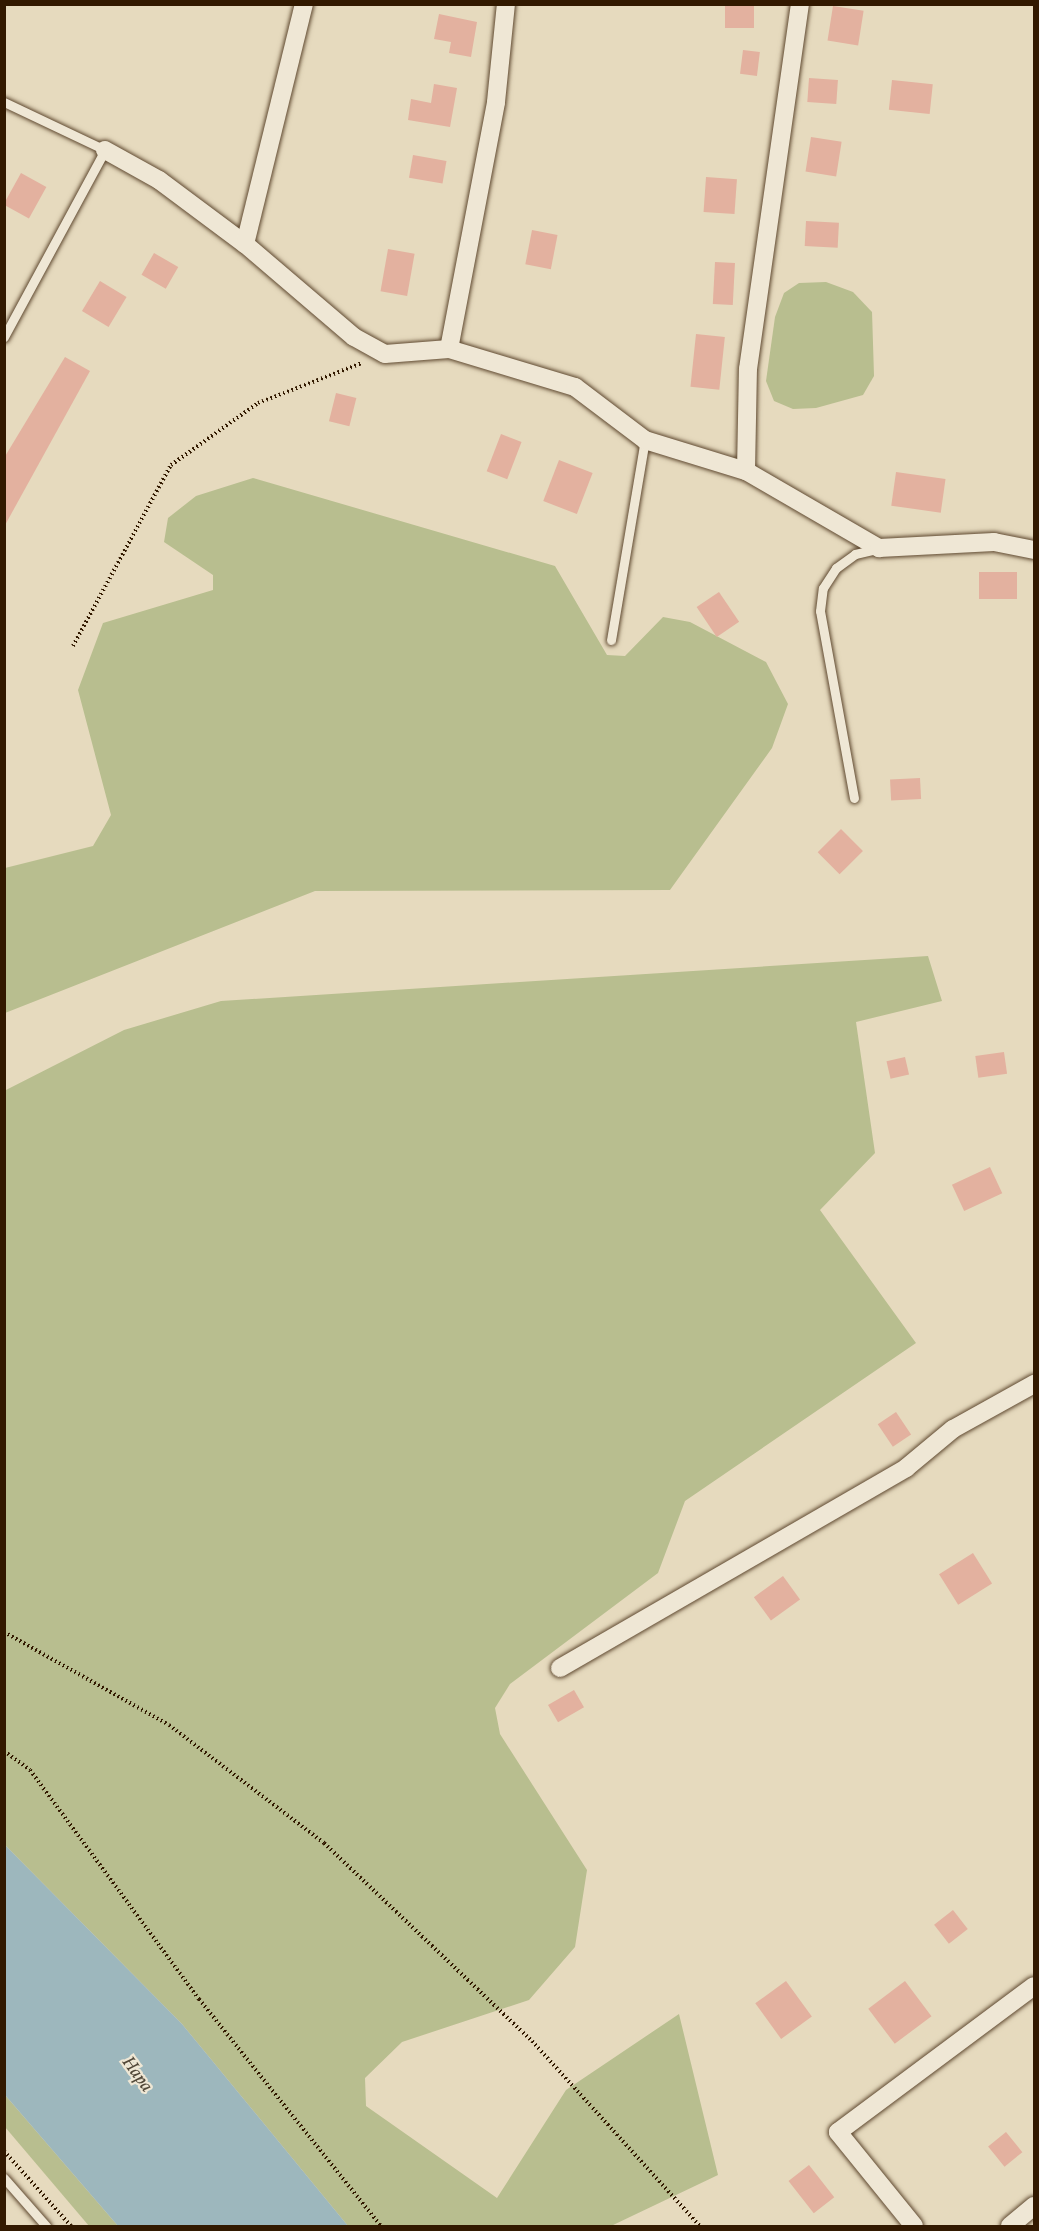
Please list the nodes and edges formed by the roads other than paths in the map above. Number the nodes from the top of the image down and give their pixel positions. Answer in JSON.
{"nodes":[{"id":1,"x":304,"y":4,"type":"edge"},
{"id":2,"x":506,"y":4,"type":"edge"},
{"id":3,"x":800,"y":4,"type":"edge"},
{"id":4,"x":4,"y":102,"type":"edge"},
{"id":5,"x":105,"y":150,"type":"junction"},
{"id":6,"x":244,"y":244,"type":"junction"},
{"id":7,"x":4,"y":337,"type":"edge"},
{"id":8,"x":449,"y":350,"type":"junction"},
{"id":9,"x":645,"y":440,"type":"junction"},
{"id":10,"x":746,"y":471,"type":"junction"},
{"id":11,"x":879,"y":548,"type":"junction"},
{"id":12,"x":1035,"y":550,"type":"edge"},
{"id":13,"x":611,"y":640,"type":"dead end"},
{"id":14,"x":854,"y":798,"type":"dead end"},
{"id":15,"x":1035,"y":1384,"type":"edge"},
{"id":16,"x":560,"y":1668,"type":"dead end"},
{"id":17,"x":1035,"y":1986,"type":"edge"},
{"id":18,"x":4,"y":2178,"type":"edge"},
{"id":19,"x":1035,"y":2206,"type":"edge"},
{"id":20,"x":46,"y":2226,"type":"edge"},
{"id":21,"x":914,"y":2226,"type":"edge"},
{"id":22,"x":1010,"y":2226,"type":"edge"}],
"edges":[{"from":1,"to":6,"type":"street"},
{"from":2,"to":8,"type":"street"},
{"from":3,"to":10,"type":"street"},
{"from":4,"to":5,"type":"lane"},
{"from":5,"to":6,"type":"street"},
{"from":5,"to":7,"type":"lane"},
{"from":6,"to":8,"type":"street"},
{"from":8,"to":9,"type":"street"},
{"from":9,"to":10,"type":"street"},
{"from":9,"to":13,"type":"lane"},
{"from":10,"to":11,"type":"street"},
{"from":11,"to":12,"type":"street"},
{"from":11,"to":14,"type":"lane"},
{"from":15,"to":16,"type":"street"},
{"from":17,"to":21,"type":"street"},
{"from":18,"to":20,"type":"lane"},
{"from":19,"to":22,"type":"street"}]}
